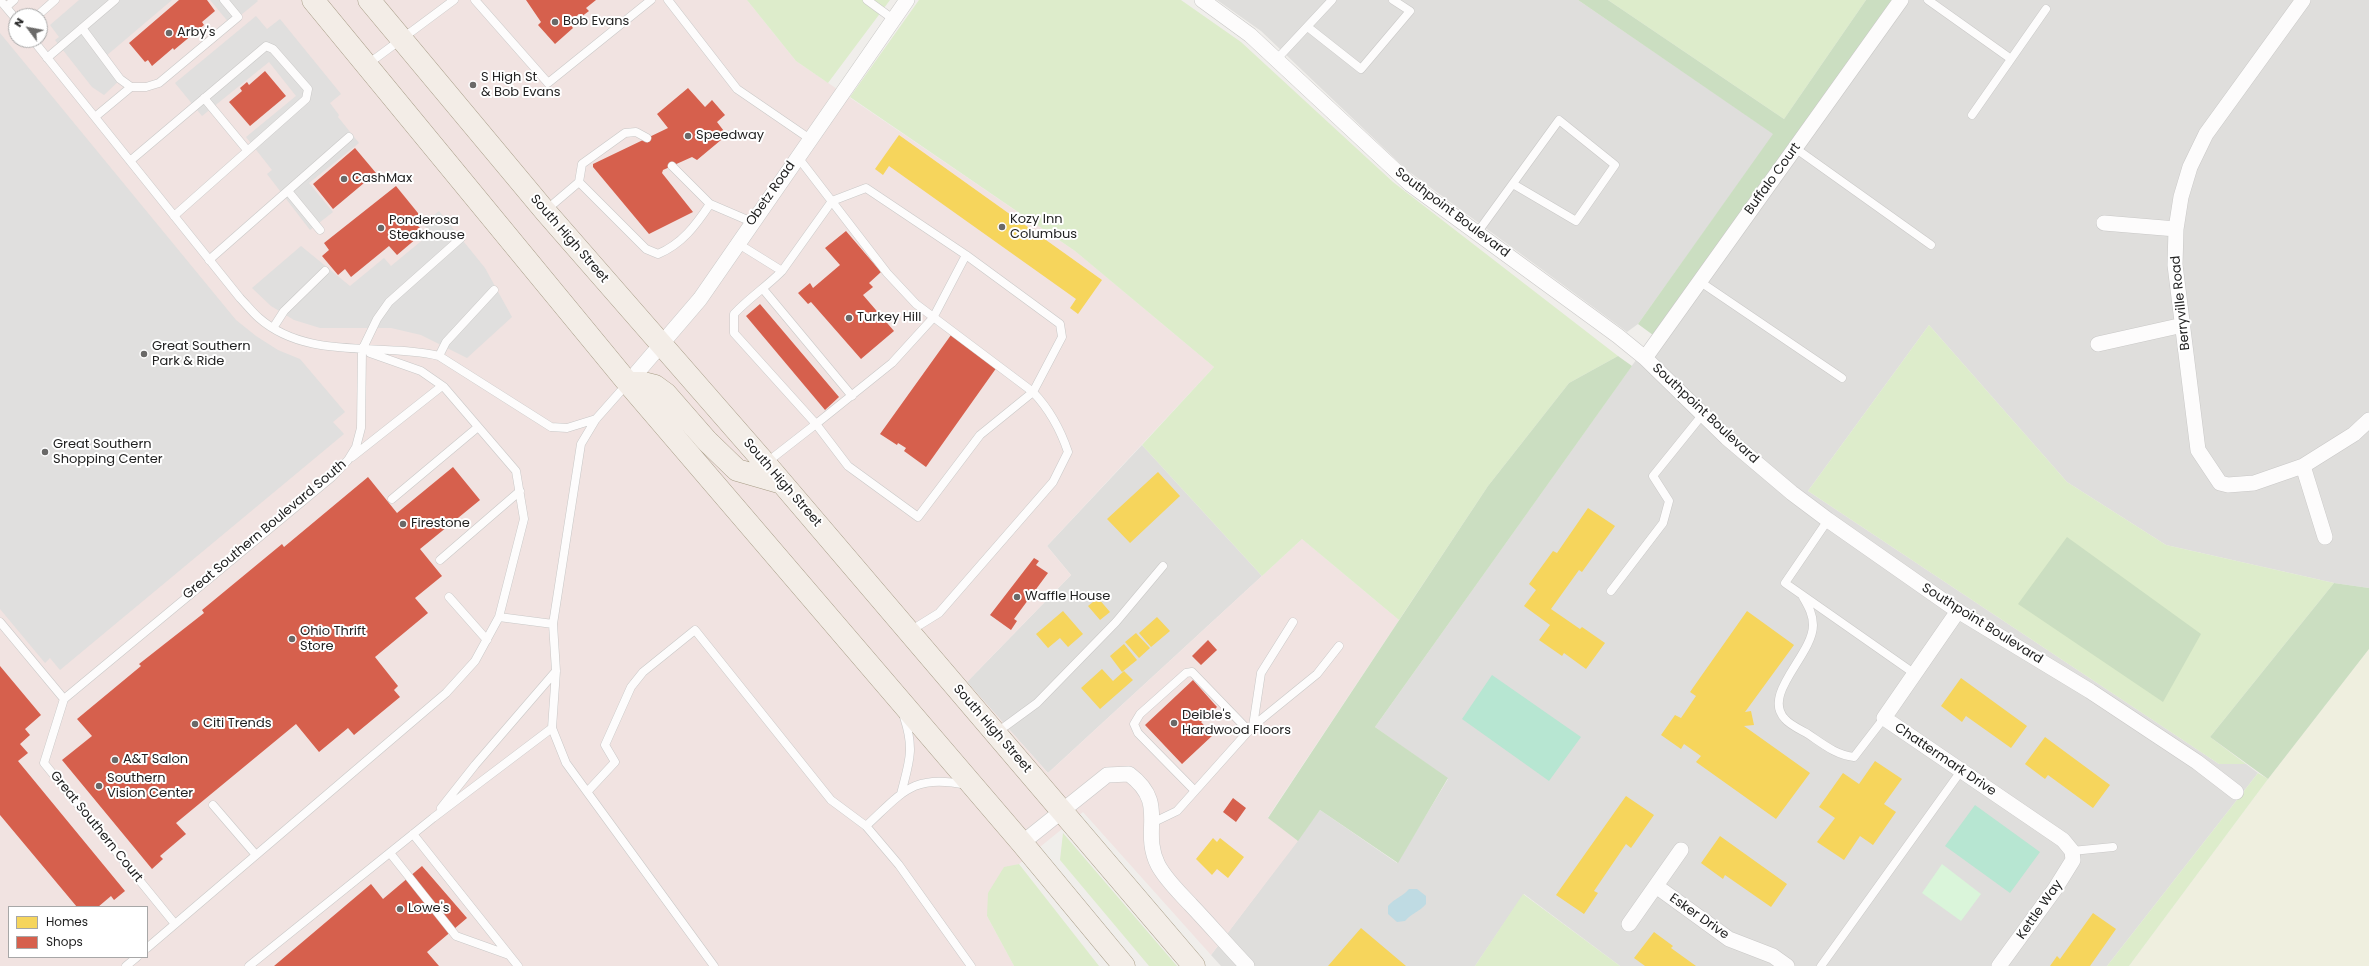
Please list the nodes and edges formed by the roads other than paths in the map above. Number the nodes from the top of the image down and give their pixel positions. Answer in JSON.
{"nodes":[{"id":1,"x":14,"y":0,"type":"edge"},
{"id":2,"x":55,"y":0,"type":"edge"},
{"id":3,"x":115,"y":0,"type":"edge"},
{"id":4,"x":224,"y":0,"type":"edge"},
{"id":5,"x":313,"y":0,"type":"edge"},
{"id":6,"x":369,"y":0,"type":"edge"},
{"id":7,"x":454,"y":0,"type":"edge"},
{"id":8,"x":475,"y":0,"type":"edge"},
{"id":9,"x":651,"y":0,"type":"edge"},
{"id":10,"x":668,"y":0,"type":"edge"},
{"id":11,"x":867,"y":0,"type":"edge"},
{"id":12,"x":907,"y":0,"type":"edge"},
{"id":13,"x":1202,"y":0,"type":"edge"},
{"id":14,"x":1332,"y":0,"type":"edge"},
{"id":15,"x":1394,"y":0,"type":"edge"},
{"id":16,"x":1901,"y":0,"type":"edge"},
{"id":17,"x":1928,"y":0,"type":"edge"},
{"id":18,"x":2303,"y":0,"type":"edge"},
{"id":19,"x":3,"y":4,"type":"edge"},
{"id":20,"x":46,"y":8,"type":"edge"},
{"id":21,"x":2046,"y":9,"type":"dead end"},
{"id":22,"x":893,"y":19,"type":"junction"},
{"id":23,"x":82,"y":28,"type":"junction"},
{"id":24,"x":1309,"y":28,"type":"junction"},
{"id":25,"x":403,"y":40,"type":"junction"},
{"id":26,"x":39,"y":48,"type":"edge"},
{"id":27,"x":47,"y":58,"type":"junction"},
{"id":28,"x":2011,"y":59,"type":"junction"},
{"id":29,"x":1276,"y":60,"type":"junction"},
{"id":30,"x":367,"y":65,"type":"junction"},
{"id":31,"x":131,"y":87,"type":"junction"},
{"id":32,"x":204,"y":98,"type":"junction"},
{"id":33,"x":1972,"y":115,"type":"dead end"},
{"id":34,"x":95,"y":117,"type":"junction"},
{"id":35,"x":350,"y":137,"type":"dead end"},
{"id":36,"x":647,"y":138,"type":"dead end"},
{"id":37,"x":810,"y":139,"type":"junction"},
{"id":38,"x":1795,"y":148,"type":"junction"},
{"id":39,"x":247,"y":150,"type":"junction"},
{"id":40,"x":798,"y":156,"type":"junction"},
{"id":41,"x":130,"y":161,"type":"junction"},
{"id":42,"x":672,"y":166,"type":"dead end"},
{"id":43,"x":580,"y":182,"type":"junction"},
{"id":44,"x":1514,"y":184,"type":"junction"},
{"id":45,"x":288,"y":191,"type":"junction"},
{"id":46,"x":832,"y":201,"type":"junction"},
{"id":47,"x":710,"y":204,"type":"junction"},
{"id":48,"x":545,"y":211,"type":"junction"},
{"id":49,"x":174,"y":216,"type":"junction"},
{"id":50,"x":752,"y":222,"type":"junction"},
{"id":51,"x":2104,"y":223,"type":"dead end"},
{"id":52,"x":2176,"y":229,"type":"junction"},
{"id":53,"x":320,"y":230,"type":"dead end"},
{"id":54,"x":1477,"y":233,"type":"junction"},
{"id":55,"x":461,"y":238,"type":"dead end"},
{"id":56,"x":737,"y":243,"type":"junction"},
{"id":57,"x":1931,"y":244,"type":"dead end"},
{"id":58,"x":966,"y":255,"type":"junction"},
{"id":59,"x":210,"y":260,"type":"junction"},
{"id":60,"x":325,"y":271,"type":"dead end"},
{"id":61,"x":782,"y":271,"type":"junction"},
{"id":62,"x":1699,"y":282,"type":"junction"},
{"id":63,"x":763,"y":289,"type":"junction"},
{"id":64,"x":494,"y":290,"type":"dead end"},
{"id":65,"x":933,"y":318,"type":"junction"},
{"id":66,"x":2183,"y":325,"type":"junction"},
{"id":67,"x":273,"y":328,"type":"junction"},
{"id":68,"x":2098,"y":344,"type":"dead end"},
{"id":69,"x":660,"y":345,"type":"junction"},
{"id":70,"x":362,"y":350,"type":"junction"},
{"id":71,"x":439,"y":356,"type":"junction"},
{"id":72,"x":1645,"y":358,"type":"junction"},
{"id":73,"x":1842,"y":378,"type":"dead end"},
{"id":74,"x":628,"y":383,"type":"junction"},
{"id":75,"x":442,"y":386,"type":"junction"},
{"id":76,"x":1033,"y":392,"type":"junction"},
{"id":77,"x":852,"y":396,"type":"junction"},
{"id":78,"x":1703,"y":414,"type":"junction"},
{"id":79,"x":596,"y":419,"type":"junction"},
{"id":80,"x":2369,"y":420,"type":"edge"},
{"id":81,"x":816,"y":424,"type":"junction"},
{"id":82,"x":478,"y":427,"type":"junction"},
{"id":83,"x":348,"y":460,"type":"junction"},
{"id":84,"x":766,"y":463,"type":"junction"},
{"id":85,"x":2303,"y":466,"type":"junction"},
{"id":86,"x":782,"y":483,"type":"junction"},
{"id":87,"x":520,"y":491,"type":"junction"},
{"id":88,"x":392,"y":499,"type":"dead end"},
{"id":89,"x":1828,"y":520,"type":"junction"},
{"id":90,"x":2325,"y":537,"type":"dead end"},
{"id":91,"x":440,"y":560,"type":"dead end"},
{"id":92,"x":1163,"y":566,"type":"dead end"},
{"id":93,"x":1611,"y":591,"type":"dead end"},
{"id":94,"x":449,"y":596,"type":"dead end"},
{"id":95,"x":1803,"y":597,"type":"junction"},
{"id":96,"x":1958,"y":611,"type":"junction"},
{"id":97,"x":499,"y":617,"type":"junction"},
{"id":98,"x":0,"y":622,"type":"edge"},
{"id":99,"x":1293,"y":622,"type":"dead end"},
{"id":100,"x":553,"y":624,"type":"junction"},
{"id":101,"x":909,"y":632,"type":"junction"},
{"id":102,"x":487,"y":640,"type":"junction"},
{"id":103,"x":1339,"y":646,"type":"dead end"},
{"id":104,"x":556,"y":671,"type":"junction"},
{"id":105,"x":1915,"y":674,"type":"junction"},
{"id":106,"x":64,"y":699,"type":"junction"},
{"id":107,"x":900,"y":703,"type":"junction"},
{"id":108,"x":1884,"y":718,"type":"junction"},
{"id":109,"x":552,"y":728,"type":"junction"},
{"id":110,"x":1251,"y":729,"type":"junction"},
{"id":111,"x":995,"y":734,"type":"junction"},
{"id":112,"x":1961,"y":770,"type":"junction"},
{"id":113,"x":973,"y":787,"type":"junction"},
{"id":114,"x":588,"y":791,"type":"junction"},
{"id":115,"x":1195,"y":791,"type":"junction"},
{"id":116,"x":2236,"y":792,"type":"dead end"},
{"id":117,"x":900,"y":794,"type":"junction"},
{"id":118,"x":214,"y":806,"type":"dead end"},
{"id":119,"x":1062,"y":811,"type":"junction"},
{"id":120,"x":433,"y":818,"type":"junction"},
{"id":121,"x":1152,"y":823,"type":"junction"},
{"id":122,"x":866,"y":826,"type":"junction"},
{"id":123,"x":413,"y":834,"type":"junction"},
{"id":124,"x":1022,"y":843,"type":"junction"},
{"id":125,"x":2113,"y":847,"type":"dead end"},
{"id":126,"x":1682,"y":850,"type":"dead end"},
{"id":127,"x":2072,"y":851,"type":"junction"},
{"id":128,"x":390,"y":853,"type":"junction"},
{"id":129,"x":256,"y":855,"type":"junction"},
{"id":130,"x":1656,"y":886,"type":"junction"},
{"id":131,"x":175,"y":924,"type":"junction"},
{"id":132,"x":1629,"y":924,"type":"dead end"},
{"id":133,"x":148,"y":947,"type":"edge"},
{"id":134,"x":509,"y":955,"type":"junction"},
{"id":135,"x":136,"y":958,"type":"edge"},
{"id":136,"x":126,"y":966,"type":"edge"},
{"id":137,"x":249,"y":966,"type":"edge"},
{"id":138,"x":518,"y":966,"type":"edge"},
{"id":139,"x":714,"y":966,"type":"edge"},
{"id":140,"x":971,"y":966,"type":"edge"},
{"id":141,"x":1124,"y":966,"type":"edge"},
{"id":142,"x":1194,"y":966,"type":"edge"},
{"id":143,"x":1247,"y":966,"type":"edge"},
{"id":144,"x":1787,"y":966,"type":"edge"},
{"id":145,"x":1821,"y":966,"type":"edge"},
{"id":146,"x":1999,"y":966,"type":"edge"}],
"edges":[{"from":1,"to":19,"type":"lane"},
{"from":2,"to":20,"type":"lane"},
{"from":3,"to":23,"type":"lane"},
{"from":4,"to":31,"type":"lane"},
{"from":5,"to":30,"type":"main road"},
{"from":6,"to":25,"type":"main road","name":"South High Street"},
{"from":7,"to":25,"type":"lane"},
{"from":8,"to":9,"type":"lane"},
{"from":10,"to":37,"type":"lane"},
{"from":11,"to":22,"type":"lane"},
{"from":12,"to":22,"type":"street","name":"Obetz Road"},
{"from":13,"to":29,"type":"street","name":"Southpoint Boulevard"},
{"from":14,"to":24,"type":"lane"},
{"from":15,"to":24,"type":"lane"},
{"from":16,"to":38,"type":"street","name":"Buffalo Court"},
{"from":17,"to":28,"type":"lane"},
{"from":18,"to":52,"type":"street","name":"Berryville Road"},
{"from":21,"to":28,"type":"lane"},
{"from":22,"to":37,"type":"street","name":"Obetz Road"},
{"from":23,"to":27,"type":"lane"},
{"from":23,"to":31,"type":"lane"},
{"from":24,"to":29,"type":"lane"},
{"from":25,"to":30,"type":"lane"},
{"from":25,"to":48,"type":"main road","name":"South High Street"},
{"from":26,"to":27,"type":"lane"},
{"from":27,"to":34,"type":"lane"},
{"from":28,"to":33,"type":"lane"},
{"from":29,"to":54,"type":"street","name":"Southpoint Boulevard"},
{"from":30,"to":74,"type":"main road"},
{"from":31,"to":34,"type":"lane"},
{"from":32,"to":39,"type":"lane"},
{"from":32,"to":39,"type":"lane"},
{"from":32,"to":41,"type":"lane"},
{"from":34,"to":41,"type":"lane"},
{"from":35,"to":45,"type":"lane"},
{"from":36,"to":43,"type":"lane"},
{"from":37,"to":40,"type":"street","name":"Obetz Road"},
{"from":38,"to":57,"type":"lane"},
{"from":38,"to":62,"type":"street","name":"Buffalo Court"},
{"from":39,"to":49,"type":"lane"},
{"from":40,"to":46,"type":"lane"},
{"from":40,"to":50,"type":"street","name":"Obetz Road"},
{"from":41,"to":49,"type":"lane"},
{"from":42,"to":47,"type":"lane"},
{"from":43,"to":47,"type":"lane"},
{"from":43,"to":48,"type":"lane"},
{"from":44,"to":44,"type":"lane"},
{"from":44,"to":54,"type":"lane"},
{"from":45,"to":53,"type":"lane"},
{"from":45,"to":59,"type":"lane"},
{"from":46,"to":58,"type":"lane"},
{"from":46,"to":61,"type":"lane"},
{"from":46,"to":65,"type":"lane"},
{"from":47,"to":50,"type":"lane"},
{"from":48,"to":69,"type":"main road","name":"South High Street"},
{"from":49,"to":59,"type":"lane"},
{"from":50,"to":56,"type":"street","name":"Obetz Road"},
{"from":51,"to":52,"type":"street"},
{"from":52,"to":66,"type":"street","name":"Berryville Road"},
{"from":54,"to":72,"type":"street","name":"Southpoint Boulevard"},
{"from":55,"to":70,"type":"lane"},
{"from":56,"to":61,"type":"lane"},
{"from":56,"to":69,"type":"street","name":"Obetz Road"},
{"from":58,"to":65,"type":"lane"},
{"from":58,"to":76,"type":"lane"},
{"from":59,"to":67,"type":"lane"},
{"from":60,"to":67,"type":"lane"},
{"from":61,"to":63,"type":"lane"},
{"from":62,"to":72,"type":"street","name":"Buffalo Court"},
{"from":62,"to":73,"type":"lane"},
{"from":63,"to":77,"type":"lane"},
{"from":63,"to":81,"type":"lane"},
{"from":64,"to":71,"type":"lane"},
{"from":65,"to":76,"type":"lane"},
{"from":65,"to":77,"type":"lane"},
{"from":66,"to":68,"type":"street"},
{"from":66,"to":85,"type":"street","name":"Berryville Road"},
{"from":67,"to":70,"type":"lane"},
{"from":69,"to":74,"type":"street","name":"Obetz Road"},
{"from":69,"to":84,"type":"main road","name":"South High Street"},
{"from":70,"to":71,"type":"lane"},
{"from":70,"to":75,"type":"lane"},
{"from":70,"to":83,"type":"lane","name":"Great Southern Boulevard South"},
{"from":71,"to":79,"type":"lane"},
{"from":72,"to":78,"type":"street","name":"Southpoint Boulevard"},
{"from":74,"to":79,"type":"lane"},
{"from":74,"to":86,"type":"main road"},
{"from":74,"to":107,"type":"main road"},
{"from":75,"to":82,"type":"lane"},
{"from":75,"to":83,"type":"lane"},
{"from":76,"to":81,"type":"lane"},
{"from":76,"to":101,"type":"lane"},
{"from":77,"to":81,"type":"lane"},
{"from":78,"to":89,"type":"street","name":"Southpoint Boulevard"},
{"from":78,"to":93,"type":"lane"},
{"from":79,"to":100,"type":"lane"},
{"from":80,"to":85,"type":"street"},
{"from":81,"to":84,"type":"lane"},
{"from":82,"to":87,"type":"lane"},
{"from":82,"to":88,"type":"lane"},
{"from":83,"to":106,"type":"lane","name":"Great Southern Boulevard South"},
{"from":84,"to":86,"type":"main road","name":"South High Street"},
{"from":85,"to":90,"type":"street"},
{"from":86,"to":101,"type":"main road","name":"South High Street"},
{"from":87,"to":91,"type":"lane"},
{"from":87,"to":97,"type":"lane"},
{"from":89,"to":95,"type":"lane"},
{"from":89,"to":96,"type":"street","name":"Southpoint Boulevard"},
{"from":92,"to":111,"type":"lane"},
{"from":94,"to":102,"type":"lane"},
{"from":95,"to":105,"type":"lane"},
{"from":95,"to":108,"type":"lane"},
{"from":96,"to":105,"type":"street","name":"Chattermark Drive"},
{"from":96,"to":116,"type":"street","name":"Southpoint Boulevard"},
{"from":97,"to":100,"type":"lane"},
{"from":97,"to":102,"type":"lane"},
{"from":98,"to":106,"type":"lane"},
{"from":99,"to":110,"type":"lane"},
{"from":100,"to":104,"type":"lane"},
{"from":101,"to":111,"type":"main road","name":"South High Street"},
{"from":102,"to":129,"type":"lane"},
{"from":103,"to":110,"type":"lane"},
{"from":104,"to":109,"type":"lane"},
{"from":104,"to":120,"type":"lane"},
{"from":105,"to":108,"type":"street","name":"Chattermark Drive"},
{"from":106,"to":131,"type":"lane","name":"Great Southern Court"},
{"from":107,"to":113,"type":"main road"},
{"from":107,"to":117,"type":"lane"},
{"from":108,"to":112,"type":"street","name":"Chattermark Drive"},
{"from":109,"to":114,"type":"lane"},
{"from":109,"to":120,"type":"lane"},
{"from":110,"to":115,"type":"lane"},
{"from":110,"to":115,"type":"lane"},
{"from":111,"to":119,"type":"main road","name":"South High Street"},
{"from":112,"to":127,"type":"street","name":"Chattermark Drive"},
{"from":112,"to":145,"type":"lane"},
{"from":113,"to":117,"type":"lane"},
{"from":113,"to":124,"type":"main road"},
{"from":114,"to":122,"type":"lane"},
{"from":114,"to":139,"type":"lane"},
{"from":115,"to":121,"type":"lane"},
{"from":117,"to":122,"type":"lane"},
{"from":118,"to":129,"type":"lane"},
{"from":119,"to":121,"type":"street"},
{"from":119,"to":124,"type":"street"},
{"from":119,"to":142,"type":"main road","name":"South High Street"},
{"from":120,"to":123,"type":"lane"},
{"from":121,"to":143,"type":"street"},
{"from":122,"to":140,"type":"lane"},
{"from":123,"to":128,"type":"lane"},
{"from":123,"to":134,"type":"lane"},
{"from":124,"to":141,"type":"main road"},
{"from":125,"to":127,"type":"lane"},
{"from":126,"to":130,"type":"street"},
{"from":127,"to":146,"type":"street","name":"Kettle Way"},
{"from":128,"to":134,"type":"lane"},
{"from":128,"to":137,"type":"lane"},
{"from":129,"to":131,"type":"lane"},
{"from":130,"to":132,"type":"street"},
{"from":130,"to":144,"type":"street","name":"Esker Drive"},
{"from":131,"to":133,"type":"lane"},
{"from":134,"to":138,"type":"lane"},
{"from":135,"to":136,"type":"lane"}]}
